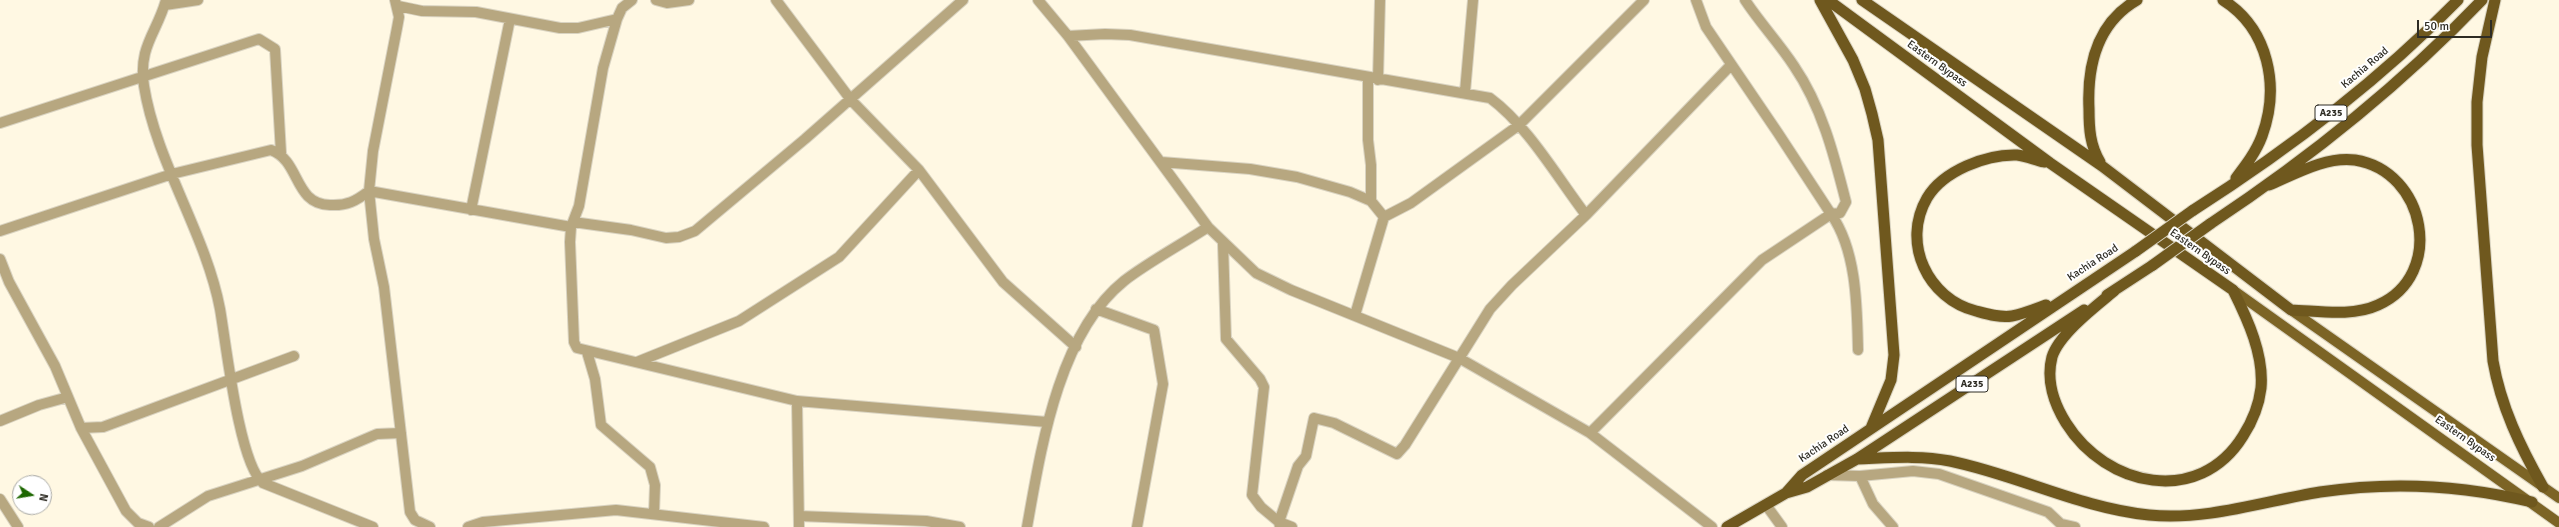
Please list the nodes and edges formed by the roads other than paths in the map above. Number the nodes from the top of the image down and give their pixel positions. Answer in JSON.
{"nodes":[{"id":1,"x":198,"y":0,"type":"edge"},
{"id":2,"x":632,"y":0,"type":"edge"},
{"id":3,"x":656,"y":0,"type":"edge"},
{"id":4,"x":689,"y":0,"type":"edge"},
{"id":5,"x":776,"y":0,"type":"edge"},
{"id":6,"x":963,"y":0,"type":"edge"},
{"id":7,"x":1038,"y":0,"type":"edge"},
{"id":8,"x":1380,"y":0,"type":"edge"},
{"id":9,"x":1472,"y":0,"type":"edge"},
{"id":10,"x":1644,"y":0,"type":"edge"},
{"id":11,"x":1696,"y":0,"type":"edge"},
{"id":12,"x":1745,"y":0,"type":"edge"},
{"id":13,"x":1820,"y":0,"type":"edge"},
{"id":14,"x":1828,"y":0,"type":"edge"},
{"id":15,"x":1862,"y":0,"type":"edge"},
{"id":16,"x":2137,"y":0,"type":"edge"},
{"id":17,"x":2223,"y":0,"type":"edge"},
{"id":18,"x":2458,"y":0,"type":"edge"},
{"id":19,"x":2482,"y":0,"type":"edge"},
{"id":20,"x":2496,"y":0,"type":"edge"},
{"id":21,"x":166,"y":2,"type":"edge"},
{"id":22,"x":397,"y":3,"type":"edge"},
{"id":23,"x":510,"y":19,"type":"junction"},
{"id":24,"x":617,"y":20,"type":"junction"},
{"id":25,"x":1068,"y":36,"type":"junction"},
{"id":26,"x":1730,"y":66,"type":"junction"},
{"id":27,"x":144,"y":75,"type":"junction"},
{"id":28,"x":1373,"y":79,"type":"junction"},
{"id":29,"x":1465,"y":92,"type":"junction"},
{"id":30,"x":851,"y":100,"type":"junction"},
{"id":31,"x":0,"y":123,"type":"edge"},
{"id":32,"x":1519,"y":125,"type":"junction"},
{"id":33,"x":281,"y":153,"type":"junction"},
{"id":34,"x":1161,"y":162,"type":"junction"},
{"id":35,"x":2050,"y":163,"type":"junction"},
{"id":36,"x":2102,"y":166,"type":"junction"},
{"id":37,"x":919,"y":170,"type":"junction"},
{"id":38,"x":172,"y":174,"type":"junction"},
{"id":39,"x":2269,"y":185,"type":"junction"},
{"id":40,"x":2231,"y":186,"type":"junction"},
{"id":41,"x":369,"y":191,"type":"junction"},
{"id":42,"x":1371,"y":201,"type":"junction"},
{"id":43,"x":471,"y":210,"type":"junction"},
{"id":44,"x":1831,"y":214,"type":"junction"},
{"id":45,"x":1586,"y":215,"type":"junction"},
{"id":46,"x":1384,"y":217,"type":"junction"},
{"id":47,"x":572,"y":225,"type":"junction"},
{"id":48,"x":1208,"y":227,"type":"junction"},
{"id":49,"x":0,"y":232,"type":"edge"},
{"id":50,"x":1223,"y":244,"type":"junction"},
{"id":51,"x":0,"y":259,"type":"edge"},
{"id":52,"x":2233,"y":290,"type":"junction"},
{"id":53,"x":2114,"y":291,"type":"junction"},
{"id":54,"x":2057,"y":302,"type":"junction"},
{"id":55,"x":1096,"y":309,"type":"junction"},
{"id":56,"x":2291,"y":310,"type":"junction"},
{"id":57,"x":1355,"y":314,"type":"junction"},
{"id":58,"x":1076,"y":346,"type":"junction"},
{"id":59,"x":1858,"y":350,"type":"dead end"},
{"id":60,"x":587,"y":352,"type":"junction"},
{"id":61,"x":294,"y":356,"type":"dead end"},
{"id":62,"x":1459,"y":358,"type":"junction"},
{"id":63,"x":636,"y":362,"type":"junction"},
{"id":64,"x":231,"y":378,"type":"junction"},
{"id":65,"x":68,"y":397,"type":"junction"},
{"id":66,"x":797,"y":401,"type":"junction"},
{"id":67,"x":0,"y":421,"type":"edge"},
{"id":68,"x":1047,"y":422,"type":"junction"},
{"id":69,"x":81,"y":428,"type":"junction"},
{"id":70,"x":1871,"y":428,"type":"junction"},
{"id":71,"x":401,"y":433,"type":"junction"},
{"id":72,"x":1590,"y":433,"type":"junction"},
{"id":73,"x":1857,"y":459,"type":"junction"},
{"id":74,"x":1827,"y":475,"type":"junction"},
{"id":75,"x":1860,"y":476,"type":"junction"},
{"id":76,"x":257,"y":479,"type":"junction"},
{"id":77,"x":2543,"y":487,"type":"junction"},
{"id":78,"x":1786,"y":493,"type":"junction"},
{"id":79,"x":2559,"y":498,"type":"edge"},
{"id":80,"x":0,"y":499,"type":"edge"},
{"id":81,"x":2532,"y":502,"type":"junction"},
{"id":82,"x":1766,"y":505,"type":"junction"},
{"id":83,"x":654,"y":514,"type":"junction"},
{"id":84,"x":799,"y":516,"type":"junction"},
{"id":85,"x":2559,"y":523,"type":"edge"},
{"id":86,"x":1280,"y":525,"type":"edge"},
{"id":87,"x":2063,"y":525,"type":"edge"},
{"id":88,"x":18,"y":527,"type":"edge"},
{"id":89,"x":149,"y":527,"type":"edge"},
{"id":90,"x":159,"y":527,"type":"edge"},
{"id":91,"x":373,"y":527,"type":"edge"},
{"id":92,"x":430,"y":527,"type":"edge"},
{"id":93,"x":468,"y":527,"type":"edge"},
{"id":94,"x":764,"y":527,"type":"edge"},
{"id":95,"x":799,"y":527,"type":"edge"},
{"id":96,"x":960,"y":527,"type":"edge"},
{"id":97,"x":1027,"y":527,"type":"edge"},
{"id":98,"x":1137,"y":527,"type":"edge"},
{"id":99,"x":1292,"y":527,"type":"edge"},
{"id":100,"x":1712,"y":527,"type":"edge"},
{"id":101,"x":1727,"y":527,"type":"edge"},
{"id":102,"x":1782,"y":527,"type":"edge"},
{"id":103,"x":1893,"y":527,"type":"edge"},
{"id":104,"x":2074,"y":527,"type":"edge"}],
"edges":[{"from":1,"to":21,"type":"street"},
{"from":2,"to":24,"type":"street"},
{"from":3,"to":4,"type":"street"},
{"from":5,"to":30,"type":"street"},
{"from":6,"to":30,"type":"street"},
{"from":7,"to":25,"type":"street"},
{"from":8,"to":28,"type":"street"},
{"from":9,"to":29,"type":"street"},
{"from":10,"to":32,"type":"street"},
{"from":11,"to":26,"type":"street"},
{"from":12,"to":44,"type":"street"},
{"from":13,"to":70,"type":"highway"},
{"from":14,"to":35,"type":"highway","name":"Eastern Bypass"},
{"from":15,"to":36,"type":"highway","name":"Eastern Bypass"},
{"from":16,"to":36,"type":"highway"},
{"from":17,"to":40,"type":"highway"},
{"from":18,"to":40,"type":"highway","name":"Kachia Road","number":"A235"},
{"from":19,"to":39,"type":"highway","number":"A235"},
{"from":20,"to":77,"type":"highway"},
{"from":21,"to":27,"type":"street"},
{"from":22,"to":23,"type":"street"},
{"from":22,"to":41,"type":"street"},
{"from":23,"to":24,"type":"street"},
{"from":23,"to":43,"type":"street"},
{"from":24,"to":47,"type":"street"},
{"from":25,"to":28,"type":"street"},
{"from":25,"to":34,"type":"street"},
{"from":26,"to":44,"type":"street"},
{"from":26,"to":45,"type":"street"},
{"from":27,"to":31,"type":"street"},
{"from":27,"to":33,"type":"street"},
{"from":27,"to":38,"type":"street"},
{"from":28,"to":29,"type":"street"},
{"from":28,"to":42,"type":"street"},
{"from":29,"to":32,"type":"street"},
{"from":30,"to":37,"type":"street"},
{"from":30,"to":47,"type":"street"},
{"from":32,"to":45,"type":"street"},
{"from":32,"to":46,"type":"street"},
{"from":33,"to":38,"type":"street"},
{"from":33,"to":41,"type":"street"},
{"from":34,"to":42,"type":"street"},
{"from":34,"to":48,"type":"street"},
{"from":35,"to":52,"type":"highway","name":"Eastern Bypass"},
{"from":35,"to":54,"type":"highway"},
{"from":36,"to":56,"type":"highway","name":"Eastern Bypass"},
{"from":37,"to":58,"type":"street"},
{"from":37,"to":63,"type":"street"},
{"from":38,"to":49,"type":"street"},
{"from":38,"to":64,"type":"street"},
{"from":39,"to":53,"type":"highway","number":"A235","bridge":true},
{"from":39,"to":56,"type":"highway"},
{"from":40,"to":54,"type":"highway","name":"Kachia Road","number":"A235","bridge":true},
{"from":41,"to":43,"type":"street"},
{"from":41,"to":71,"type":"street"},
{"from":42,"to":46,"type":"street"},
{"from":43,"to":47,"type":"street"},
{"from":44,"to":59,"type":"street"},
{"from":44,"to":72,"type":"street"},
{"from":45,"to":62,"type":"street"},
{"from":46,"to":57,"type":"street"},
{"from":47,"to":60,"type":"street"},
{"from":48,"to":50,"type":"street"},
{"from":48,"to":55,"type":"street"},
{"from":50,"to":57,"type":"street"},
{"from":50,"to":86,"type":"street"},
{"from":51,"to":65,"type":"street"},
{"from":52,"to":53,"type":"highway"},
{"from":52,"to":81,"type":"main road","name":"Eastern Bypass"},
{"from":53,"to":73,"type":"highway","number":"A235"},
{"from":54,"to":70,"type":"highway","name":"Kachia Road","number":"A235"},
{"from":55,"to":58,"type":"street"},
{"from":55,"to":98,"type":"street"},
{"from":56,"to":77,"type":"main road","name":"Eastern Bypass"},
{"from":57,"to":62,"type":"street"},
{"from":58,"to":68,"type":"street"},
{"from":60,"to":63,"type":"street"},
{"from":60,"to":83,"type":"street"},
{"from":61,"to":64,"type":"street"},
{"from":62,"to":72,"type":"street"},
{"from":62,"to":86,"type":"street"},
{"from":63,"to":66,"type":"street"},
{"from":64,"to":69,"type":"street"},
{"from":64,"to":76,"type":"street"},
{"from":65,"to":67,"type":"street"},
{"from":65,"to":69,"type":"street"},
{"from":66,"to":68,"type":"street"},
{"from":66,"to":84,"type":"street"},
{"from":68,"to":97,"type":"street"},
{"from":69,"to":89,"type":"street"},
{"from":70,"to":78,"type":"highway","name":"Kachia Road","number":"A235"},
{"from":71,"to":76,"type":"street"},
{"from":71,"to":92,"type":"street"},
{"from":72,"to":100,"type":"street"},
{"from":73,"to":74,"type":"highway","number":"A235"},
{"from":73,"to":81,"type":"highway"},
{"from":74,"to":75,"type":"street"},
{"from":74,"to":78,"type":"highway","number":"A235"},
{"from":75,"to":87,"type":"street"},
{"from":75,"to":103,"type":"street"},
{"from":76,"to":90,"type":"street"},
{"from":76,"to":91,"type":"street"},
{"from":77,"to":79,"type":"main road","name":"Eastern Bypass"},
{"from":78,"to":82,"type":"highway","name":"Kachia Road","number":"A235"},
{"from":80,"to":88,"type":"street"},
{"from":81,"to":85,"type":"main road","name":"Eastern Bypass"},
{"from":82,"to":101,"type":"highway","name":"Kachia Road","number":"A235"},
{"from":82,"to":102,"type":"street"},
{"from":83,"to":93,"type":"street"},
{"from":83,"to":94,"type":"street"},
{"from":84,"to":95,"type":"street"},
{"from":84,"to":96,"type":"street"},
{"from":86,"to":99,"type":"street"},
{"from":87,"to":104,"type":"street"}]}
